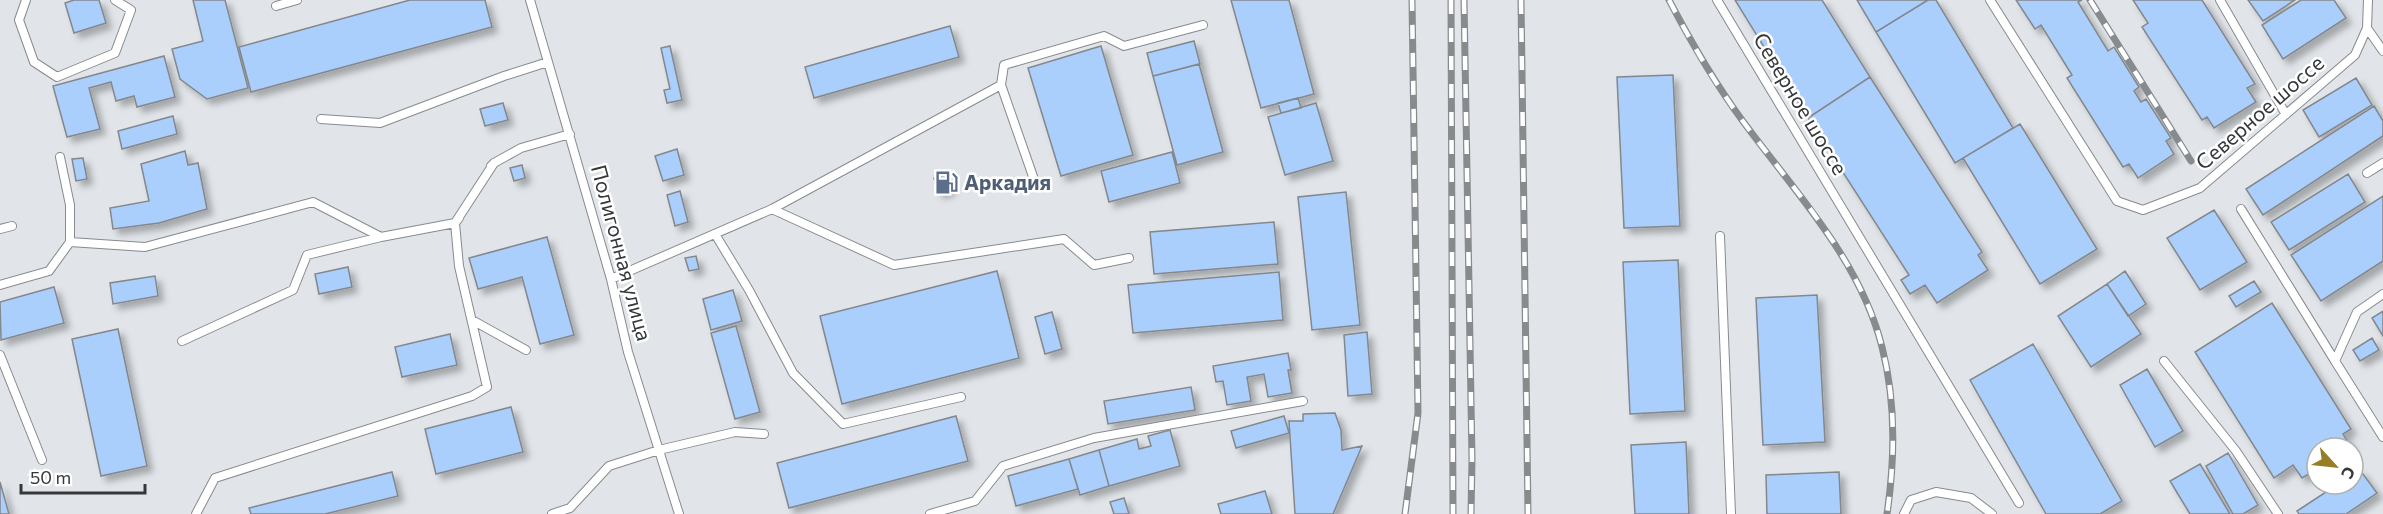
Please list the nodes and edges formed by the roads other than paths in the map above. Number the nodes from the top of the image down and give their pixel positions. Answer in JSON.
{"nodes":[{"id":1,"x":26,"y":0,"type":"edge"},
{"id":2,"x":115,"y":0,"type":"edge"},
{"id":3,"x":297,"y":0,"type":"edge"},
{"id":4,"x":530,"y":0,"type":"edge"},
{"id":5,"x":1717,"y":0,"type":"edge"},
{"id":6,"x":1990,"y":0,"type":"edge"},
{"id":7,"x":2220,"y":0,"type":"edge"},
{"id":8,"x":2368,"y":0,"type":"edge"},
{"id":9,"x":276,"y":6,"type":"dead end"},
{"id":10,"x":1203,"y":25,"type":"dead end"},
{"id":11,"x":2367,"y":28,"type":"junction"},
{"id":12,"x":2383,"y":51,"type":"edge"},
{"id":13,"x":548,"y":62,"type":"junction"},
{"id":14,"x":1001,"y":85,"type":"junction"},
{"id":15,"x":2285,"y":113,"type":"junction"},
{"id":16,"x":321,"y":119,"type":"dead end"},
{"id":17,"x":570,"y":134,"type":"junction"},
{"id":18,"x":60,"y":157,"type":"dead end"},
{"id":19,"x":2383,"y":162,"type":"edge"},
{"id":20,"x":2367,"y":173,"type":"dead end"},
{"id":21,"x":1036,"y":185,"type":"dead end"},
{"id":22,"x":772,"y":209,"type":"junction"},
{"id":23,"x":2241,"y":209,"type":"dead end"},
{"id":24,"x":455,"y":223,"type":"junction"},
{"id":25,"x":12,"y":226,"type":"dead end"},
{"id":26,"x":0,"y":229,"type":"edge"},
{"id":27,"x":715,"y":234,"type":"junction"},
{"id":28,"x":1720,"y":236,"type":"dead end"},
{"id":29,"x":381,"y":237,"type":"junction"},
{"id":30,"x":70,"y":242,"type":"junction"},
{"id":31,"x":1129,"y":258,"type":"dead end"},
{"id":32,"x":611,"y":279,"type":"junction"},
{"id":33,"x":0,"y":285,"type":"edge"},
{"id":34,"x":2383,"y":294,"type":"edge"},
{"id":35,"x":472,"y":320,"type":"junction"},
{"id":36,"x":182,"y":340,"type":"dead end"},
{"id":37,"x":525,"y":350,"type":"dead end"},
{"id":38,"x":0,"y":355,"type":"edge"},
{"id":39,"x":2164,"y":361,"type":"dead end"},
{"id":40,"x":2335,"y":361,"type":"junction"},
{"id":41,"x":961,"y":396,"type":"dead end"},
{"id":42,"x":1303,"y":401,"type":"dead end"},
{"id":43,"x":764,"y":434,"type":"dead end"},
{"id":44,"x":2383,"y":437,"type":"edge"},
{"id":45,"x":658,"y":450,"type":"junction"},
{"id":46,"x":42,"y":460,"type":"dead end"},
{"id":47,"x":2019,"y":503,"type":"dead end"},
{"id":48,"x":196,"y":514,"type":"edge"},
{"id":49,"x":552,"y":514,"type":"edge"},
{"id":50,"x":679,"y":514,"type":"edge"},
{"id":51,"x":930,"y":514,"type":"edge"},
{"id":52,"x":1731,"y":514,"type":"edge"},
{"id":53,"x":1904,"y":514,"type":"edge"},
{"id":54,"x":1992,"y":514,"type":"edge"},
{"id":55,"x":2278,"y":514,"type":"edge"}],
"edges":[{"from":1,"to":2,"type":"lane"},
{"from":3,"to":9,"type":"lane"},
{"from":4,"to":13,"type":"lane","name":"Полигонная улица"},
{"from":5,"to":47,"type":"lane","name":"Северное шоссе"},
{"from":6,"to":15,"type":"lane","name":"Северное шоссе"},
{"from":7,"to":15,"type":"lane"},
{"from":8,"to":11,"type":"lane","name":"Северное шоссе"},
{"from":10,"to":14,"type":"lane"},
{"from":11,"to":12,"type":"lane"},
{"from":11,"to":15,"type":"lane","name":"Северное шоссе"},
{"from":13,"to":16,"type":"lane"},
{"from":13,"to":17,"type":"lane","name":"Полигонная улица"},
{"from":14,"to":21,"type":"lane"},
{"from":14,"to":22,"type":"lane"},
{"from":17,"to":24,"type":"lane"},
{"from":17,"to":32,"type":"lane","name":"Полигонная улица"},
{"from":18,"to":30,"type":"lane"},
{"from":19,"to":20,"type":"lane"},
{"from":22,"to":27,"type":"lane"},
{"from":22,"to":31,"type":"lane"},
{"from":23,"to":40,"type":"lane"},
{"from":24,"to":29,"type":"lane"},
{"from":24,"to":35,"type":"lane"},
{"from":25,"to":26,"type":"lane"},
{"from":27,"to":32,"type":"lane"},
{"from":27,"to":41,"type":"lane"},
{"from":28,"to":52,"type":"lane"},
{"from":29,"to":30,"type":"lane"},
{"from":29,"to":36,"type":"lane"},
{"from":30,"to":33,"type":"lane"},
{"from":32,"to":45,"type":"lane","name":"Полигонная улица"},
{"from":34,"to":40,"type":"lane"},
{"from":35,"to":37,"type":"lane"},
{"from":35,"to":48,"type":"lane"},
{"from":38,"to":46,"type":"lane"},
{"from":39,"to":55,"type":"lane"},
{"from":40,"to":44,"type":"lane"},
{"from":42,"to":51,"type":"lane"},
{"from":43,"to":45,"type":"lane"},
{"from":45,"to":49,"type":"lane"},
{"from":45,"to":50,"type":"lane","name":"Полигонная улица"},
{"from":53,"to":54,"type":"lane"}]}
